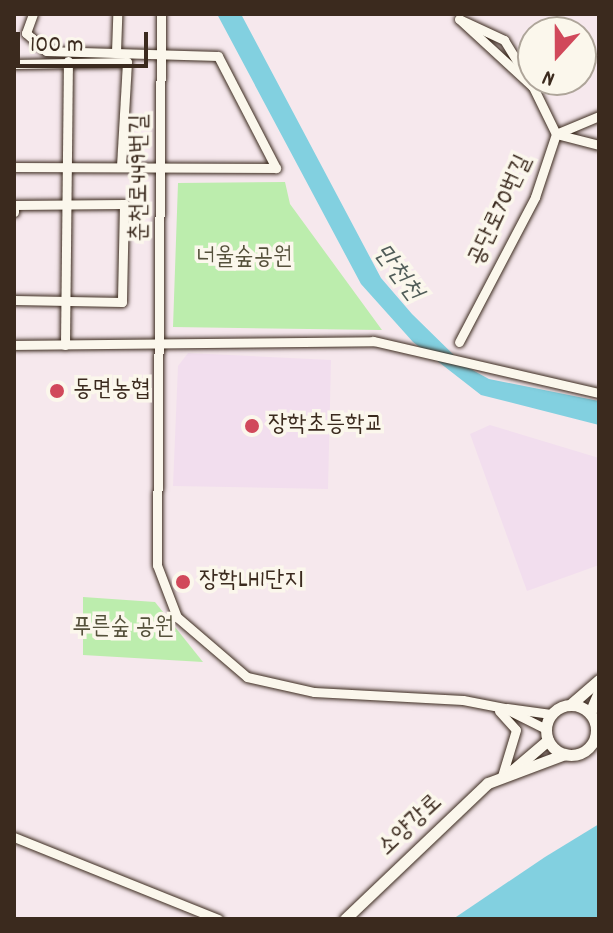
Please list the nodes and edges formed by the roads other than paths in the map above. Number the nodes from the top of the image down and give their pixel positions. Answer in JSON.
{"nodes":[{"id":1,"x":33,"y":14,"type":"edge"},
{"id":2,"x":117,"y":14,"type":"edge"},
{"id":3,"x":161,"y":14,"type":"edge"},
{"id":4,"x":116,"y":52,"type":"junction"},
{"id":5,"x":161,"y":55,"type":"junction"},
{"id":6,"x":68,"y":61,"type":"junction"},
{"id":7,"x":14,"y":64,"type":"edge"},
{"id":8,"x":533,"y":87,"type":"joint"},
{"id":9,"x":537,"y":96,"type":"edge"},
{"id":10,"x":599,"y":116,"type":"edge"},
{"id":11,"x":556,"y":134,"type":"junction"},
{"id":12,"x":599,"y":145,"type":"edge"},
{"id":13,"x":14,"y":167,"type":"edge"},
{"id":14,"x":121,"y":167,"type":"junction"},
{"id":15,"x":66,"y":168,"type":"junction"},
{"id":16,"x":160,"y":169,"type":"junction"},
{"id":17,"x":67,"y":204,"type":"junction"},
{"id":18,"x":14,"y":212,"type":"edge"},
{"id":19,"x":14,"y":300,"type":"edge"},
{"id":20,"x":66,"y":302,"type":"junction"},
{"id":21,"x":161,"y":342,"type":"junction"},
{"id":22,"x":459,"y":342,"type":"dead end"},
{"id":23,"x":14,"y":345,"type":"edge"},
{"id":24,"x":65,"y":345,"type":"junction"},
{"id":25,"x":599,"y":393,"type":"edge"},
{"id":26,"x":599,"y":680,"type":"edge"},
{"id":27,"x":599,"y":692,"type":"edge"},
{"id":28,"x":570,"y":705,"type":"junction"},
{"id":29,"x":493,"y":706,"type":"junction"},
{"id":30,"x":504,"y":708,"type":"junction"},
{"id":31,"x":590,"y":713,"type":"junction"},
{"id":32,"x":551,"y":714,"type":"junction"},
{"id":33,"x":597,"y":727,"type":"edge"},
{"id":34,"x":547,"y":735,"type":"junction"},
{"id":35,"x":595,"y":744,"type":"edge"},
{"id":36,"x":565,"y":754,"type":"junction"},
{"id":37,"x":507,"y":773,"type":"junction"},
{"id":38,"x":14,"y":837,"type":"edge"},
{"id":39,"x":26,"y":842,"type":"junction"},
{"id":40,"x":14,"y":843,"type":"edge"},
{"id":41,"x":195,"y":915,"type":"edge"},
{"id":42,"x":218,"y":919,"type":"edge"},
{"id":43,"x":345,"y":919,"type":"edge"}],
"edges":[{"from":1,"to":4,"type":"street"},
{"from":2,"to":4,"type":"street"},
{"from":3,"to":5,"type":"street","name":"춘천로449번길"},
{"from":4,"to":5,"type":"street"},
{"from":5,"to":16,"type":"street","name":"춘천로449번길"},
{"from":5,"to":16,"type":"street"},
{"from":6,"to":7,"type":"street"},
{"from":6,"to":14,"type":"street"},
{"from":6,"to":15,"type":"street"},
{"from":8,"to":8,"type":"street"},
{"from":9,"to":11,"type":"street"},
{"from":10,"to":11,"type":"street"},
{"from":11,"to":12,"type":"street","name":"공단로70번길"},
{"from":11,"to":22,"type":"street","name":"공단로70번길"},
{"from":13,"to":15,"type":"street"},
{"from":14,"to":15,"type":"street"},
{"from":14,"to":16,"type":"street"},
{"from":15,"to":17,"type":"street"},
{"from":16,"to":21,"type":"street","name":"춘천로449번길"},
{"from":17,"to":18,"type":"street"},
{"from":17,"to":20,"type":"street"},
{"from":17,"to":20,"type":"street"},
{"from":19,"to":20,"type":"street"},
{"from":20,"to":24,"type":"street"},
{"from":21,"to":24,"type":"street"},
{"from":21,"to":25,"type":"street"},
{"from":21,"to":29,"type":"street","name":"춘천로449번길"},
{"from":23,"to":24,"type":"street"},
{"from":26,"to":28,"type":"street"},
{"from":27,"to":31,"type":"street"},
{"from":28,"to":31,"type":"street"},
{"from":28,"to":32,"type":"street"},
{"from":29,"to":30,"type":"street","name":"춘천로449번길"},
{"from":29,"to":37,"type":"street"},
{"from":30,"to":32,"type":"street"},
{"from":30,"to":34,"type":"street"},
{"from":31,"to":33,"type":"street"},
{"from":32,"to":34,"type":"street"},
{"from":33,"to":35,"type":"street"},
{"from":34,"to":36,"type":"street"},
{"from":34,"to":37,"type":"street","name":"소양강로"},
{"from":35,"to":36,"type":"street"},
{"from":36,"to":37,"type":"street","name":"소양강로"},
{"from":37,"to":43,"type":"street","name":"소양강로"},
{"from":38,"to":39,"type":"street"},
{"from":39,"to":40,"type":"street"},
{"from":39,"to":41,"type":"street"},
{"from":41,"to":42,"type":"street"}]}
